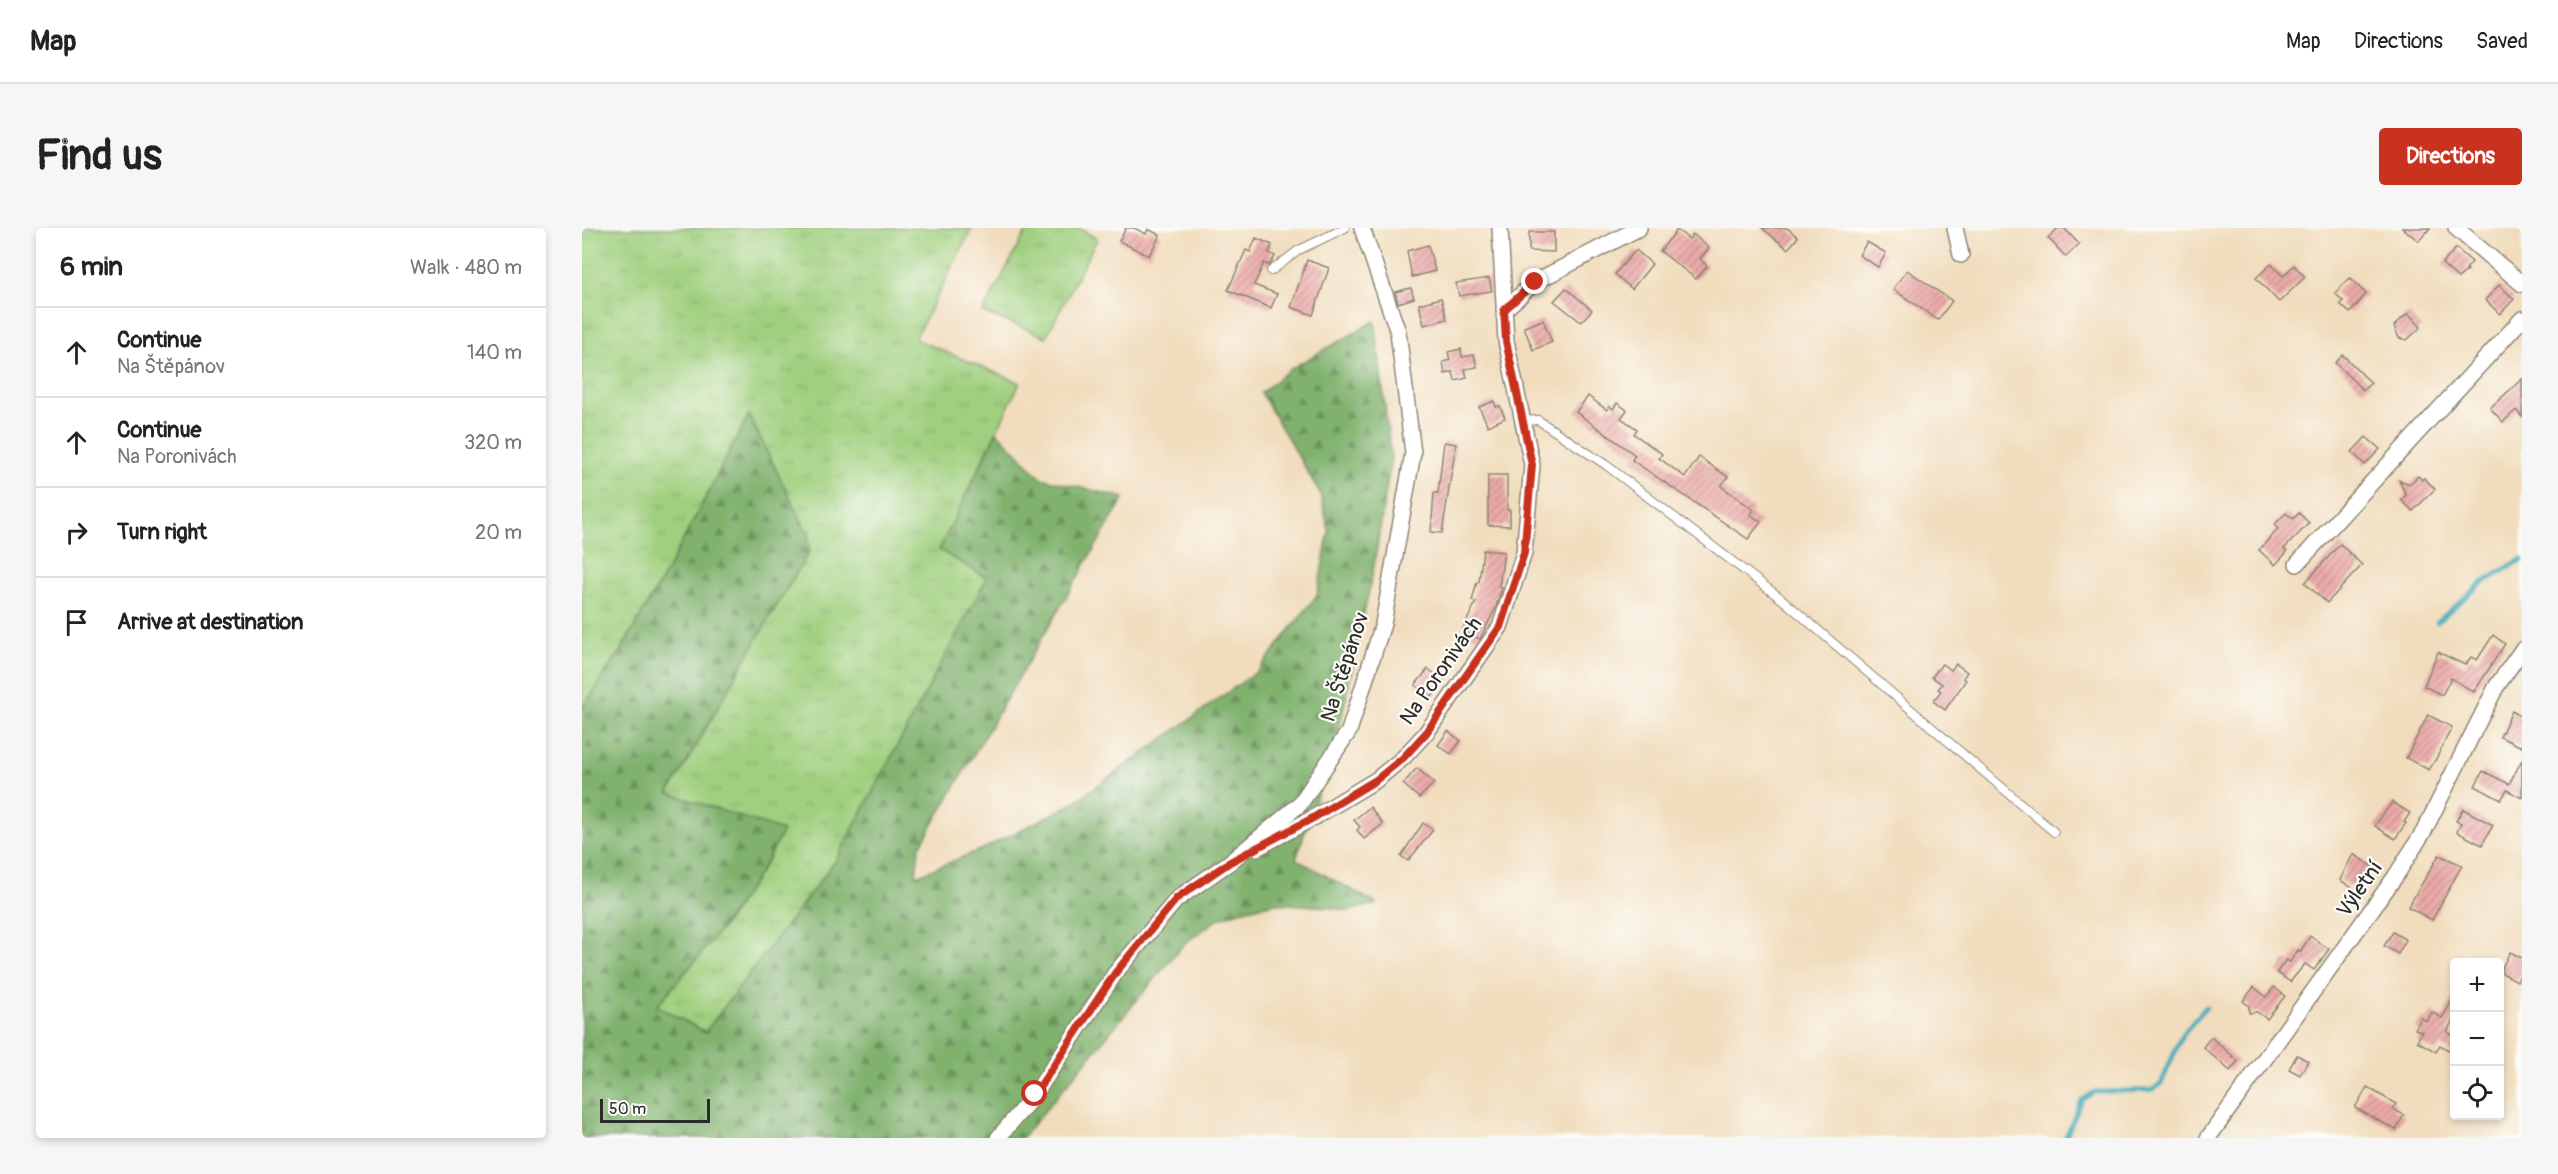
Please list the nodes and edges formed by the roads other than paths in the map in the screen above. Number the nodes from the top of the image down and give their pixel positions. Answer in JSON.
{"nodes":[{"id":1,"x":1345,"y":228,"type":"edge"},
{"id":2,"x":1362,"y":228,"type":"edge"},
{"id":3,"x":1500,"y":228,"type":"edge"},
{"id":4,"x":1639,"y":228,"type":"edge"},
{"id":5,"x":1955,"y":228,"type":"edge"},
{"id":6,"x":2456,"y":228,"type":"edge"},
{"id":7,"x":1962,"y":255,"type":"dead end"},
{"id":8,"x":1271,"y":271,"type":"dead end"},
{"id":9,"x":2522,"y":284,"type":"edge"},
{"id":10,"x":1504,"y":310,"type":"junction"},
{"id":11,"x":2522,"y":319,"type":"edge"},
{"id":12,"x":1523,"y":421,"type":"junction"},
{"id":13,"x":2296,"y":564,"type":"dead end"},
{"id":14,"x":2522,"y":650,"type":"edge"},
{"id":15,"x":2054,"y":832,"type":"dead end"},
{"id":16,"x":1230,"y":862,"type":"junction"},
{"id":17,"x":998,"y":1138,"type":"edge"},
{"id":18,"x":2208,"y":1138,"type":"edge"}],
"edges":[{"from":1,"to":8,"type":"lane"},
{"from":2,"to":16,"type":"street","name":"Na Štěpánov"},
{"from":3,"to":10,"type":"street","name":"Na Poronivách"},
{"from":4,"to":10,"type":"street"},
{"from":5,"to":7,"type":"street"},
{"from":6,"to":9,"type":"street"},
{"from":10,"to":12,"type":"street","name":"Na Poronivách"},
{"from":11,"to":13,"type":"street"},
{"from":12,"to":15,"type":"lane"},
{"from":12,"to":16,"type":"street","name":"Na Poronivách"},
{"from":14,"to":18,"type":"street","name":"Výletní"},
{"from":16,"to":17,"type":"street","name":"Na Štěpánov"}]}
